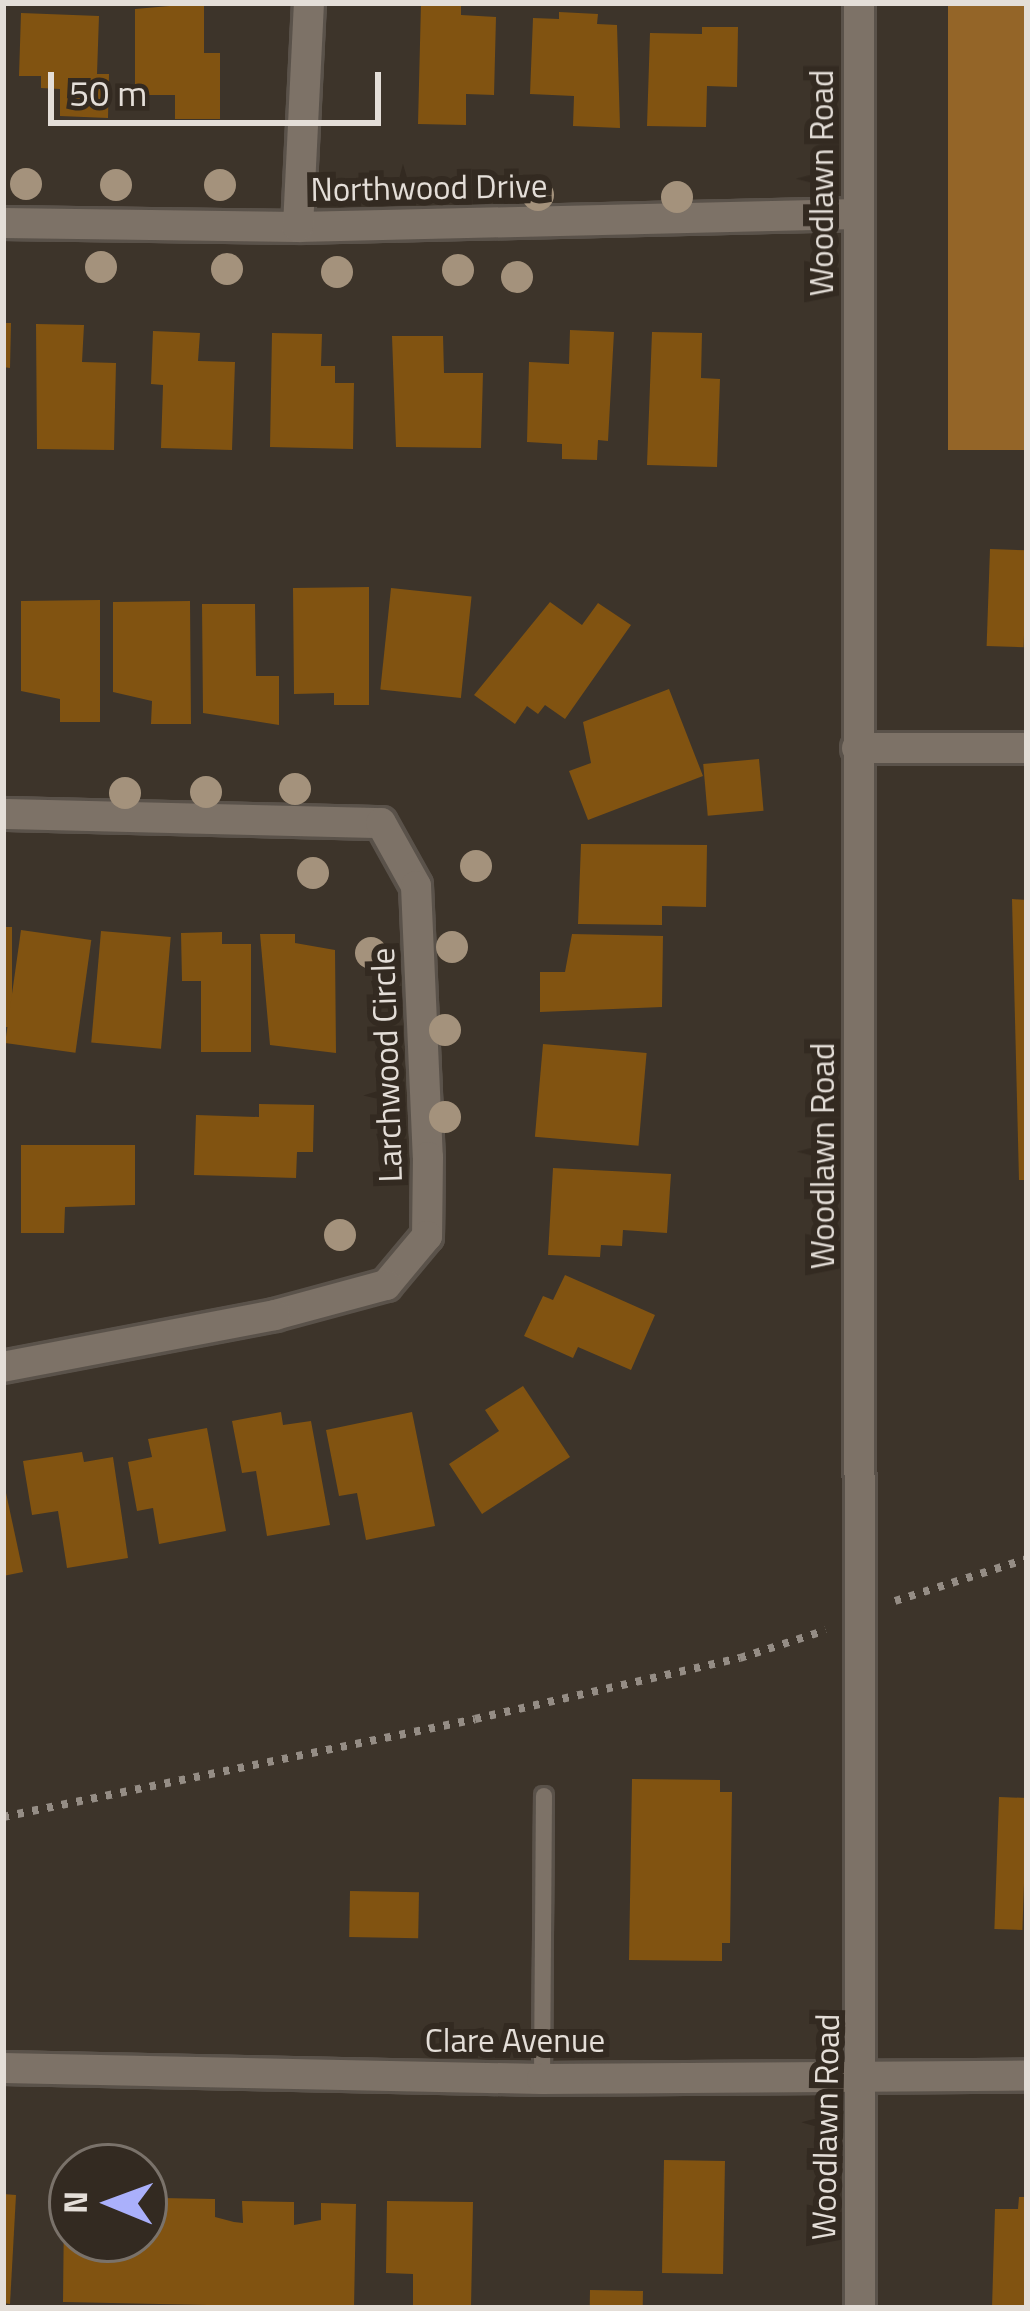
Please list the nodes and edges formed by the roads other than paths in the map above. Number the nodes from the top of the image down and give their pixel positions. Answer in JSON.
{"nodes":[{"id":1,"x":309,"y":3,"type":"edge"},
{"id":2,"x":859,"y":3,"type":"edge"},
{"id":3,"x":857,"y":214,"type":"junction"},
{"id":4,"x":3,"y":223,"type":"edge"},
{"id":5,"x":298,"y":227,"type":"junction"},
{"id":6,"x":857,"y":748,"type":"junction"},
{"id":7,"x":1027,"y":748,"type":"edge"},
{"id":8,"x":3,"y":814,"type":"edge"},
{"id":9,"x":3,"y":1367,"type":"edge"},
{"id":10,"x":544,"y":1796,"type":"dead end"},
{"id":11,"x":3,"y":2068,"type":"edge"},
{"id":12,"x":865,"y":2074,"type":"junction"},
{"id":13,"x":1027,"y":2076,"type":"edge"},
{"id":14,"x":542,"y":2079,"type":"junction"},
{"id":15,"x":860,"y":2308,"type":"edge"}],
"edges":[{"from":1,"to":5,"type":"street"},
{"from":2,"to":3,"type":"street","name":"Woodlawn Road"},
{"from":3,"to":5,"type":"street","name":"Northwood Drive"},
{"from":3,"to":6,"type":"street","name":"Woodlawn Road"},
{"from":4,"to":5,"type":"street","name":"Northwood Drive"},
{"from":6,"to":7,"type":"street"},
{"from":6,"to":12,"type":"street","name":"Woodlawn Road"},
{"from":8,"to":9,"type":"street","name":"Larchwood Circle"},
{"from":10,"to":14,"type":"lane"},
{"from":11,"to":14,"type":"street","name":"Clare Avenue"},
{"from":12,"to":13,"type":"street","name":"Clare Avenue"},
{"from":12,"to":14,"type":"street","name":"Clare Avenue"},
{"from":12,"to":15,"type":"street","name":"Woodlawn Road"}]}
